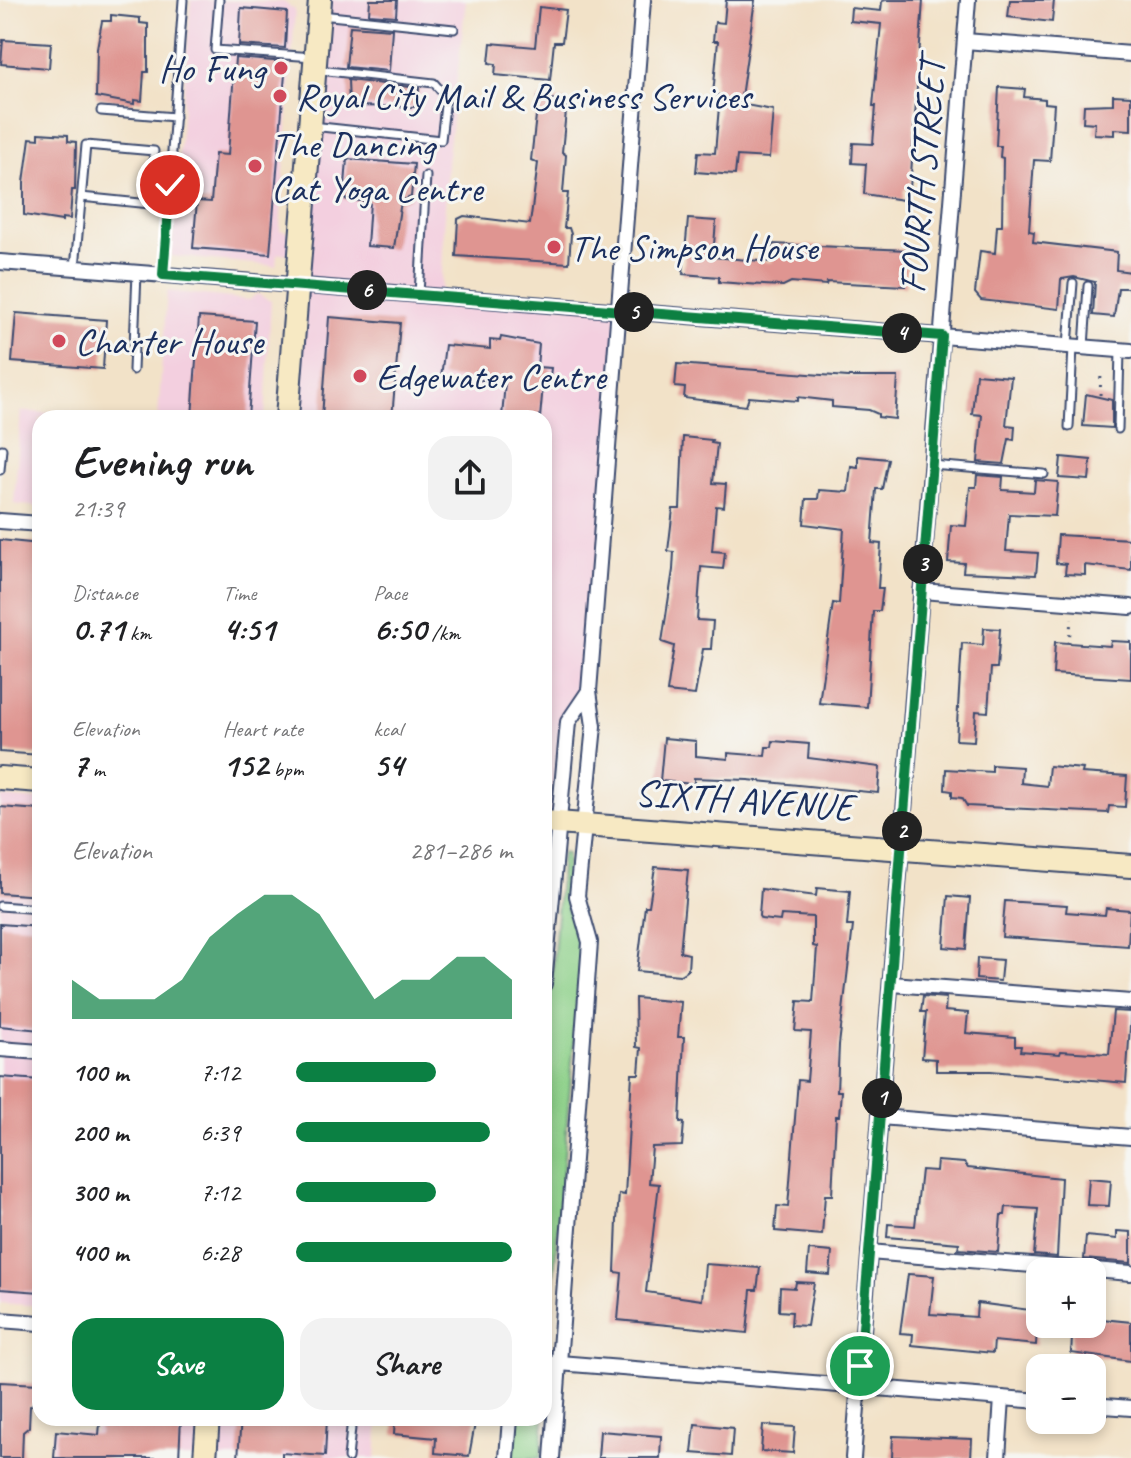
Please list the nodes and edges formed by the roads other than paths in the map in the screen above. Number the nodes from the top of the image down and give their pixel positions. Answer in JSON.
{"nodes":[{"id":1,"x":183,"y":0,"type":"edge"},
{"id":2,"x":219,"y":0,"type":"edge"},
{"id":3,"x":643,"y":0,"type":"edge"},
{"id":4,"x":968,"y":0,"type":"edge"},
{"id":5,"x":320,"y":7,"type":"edge"},
{"id":6,"x":454,"y":29,"type":"dead end"},
{"id":7,"x":965,"y":41,"type":"junction"},
{"id":8,"x":1131,"y":54,"type":"edge"},
{"id":9,"x":315,"y":63,"type":"junction"},
{"id":10,"x":101,"y":111,"type":"dead end"},
{"id":11,"x":175,"y":117,"type":"junction"},
{"id":12,"x":310,"y":126,"type":"junction"},
{"id":13,"x":426,"y":176,"type":"dead end"},
{"id":14,"x":81,"y":197,"type":"junction"},
{"id":15,"x":0,"y":262,"type":"edge"},
{"id":16,"x":75,"y":268,"type":"junction"},
{"id":17,"x":137,"y":272,"type":"junction"},
{"id":18,"x":163,"y":275,"type":"junction"},
{"id":19,"x":1073,"y":283,"type":"dead end"},
{"id":20,"x":297,"y":285,"type":"junction"},
{"id":21,"x":1088,"y":286,"type":"dead end"},
{"id":22,"x":419,"y":294,"type":"junction"},
{"id":23,"x":618,"y":311,"type":"junction"},
{"id":24,"x":942,"y":336,"type":"junction"},
{"id":25,"x":1075,"y":347,"type":"junction"},
{"id":26,"x":1126,"y":351,"type":"edge"},
{"id":27,"x":133,"y":370,"type":"dead end"},
{"id":28,"x":288,"y":410,"type":"edge"},
{"id":29,"x":1069,"y":427,"type":"dead end"},
{"id":30,"x":1118,"y":429,"type":"dead end"},
{"id":31,"x":2,"y":449,"type":"dead end"},
{"id":32,"x":931,"y":465,"type":"junction"},
{"id":33,"x":0,"y":470,"type":"edge"},
{"id":34,"x":1044,"y":474,"type":"dead end"},
{"id":35,"x":0,"y":521,"type":"edge"},
{"id":36,"x":32,"y":523,"type":"edge"},
{"id":37,"x":921,"y":591,"type":"junction"},
{"id":38,"x":1131,"y":607,"type":"edge"},
{"id":39,"x":589,"y":691,"type":"junction"},
{"id":40,"x":0,"y":778,"type":"edge"},
{"id":41,"x":32,"y":780,"type":"edge"},
{"id":42,"x":552,"y":812,"type":"edge"},
{"id":43,"x":552,"y":823,"type":"edge"},
{"id":44,"x":584,"y":825,"type":"junction"},
{"id":45,"x":901,"y":847,"type":"junction"},
{"id":46,"x":1131,"y":866,"type":"edge"},
{"id":47,"x":0,"y":906,"type":"edge"},
{"id":48,"x":32,"y":908,"type":"edge"},
{"id":49,"x":892,"y":984,"type":"junction"},
{"id":50,"x":1131,"y":1002,"type":"edge"},
{"id":51,"x":0,"y":1049,"type":"edge"},
{"id":52,"x":32,"y":1051,"type":"edge"},
{"id":53,"x":880,"y":1117,"type":"junction"},
{"id":54,"x":1131,"y":1137,"type":"edge"},
{"id":55,"x":869,"y":1252,"type":"junction"},
{"id":56,"x":1131,"y":1273,"type":"edge"},
{"id":57,"x":0,"y":1320,"type":"edge"},
{"id":58,"x":32,"y":1322,"type":"edge"},
{"id":59,"x":552,"y":1364,"type":"edge"},
{"id":60,"x":859,"y":1387,"type":"junction"},
{"id":61,"x":1002,"y":1398,"type":"junction"},
{"id":62,"x":1026,"y":1400,"type":"edge"},
{"id":63,"x":1106,"y":1406,"type":"edge"},
{"id":64,"x":1131,"y":1408,"type":"edge"},
{"id":65,"x":207,"y":1426,"type":"edge"},
{"id":66,"x":351,"y":1426,"type":"edge"},
{"id":67,"x":509,"y":1426,"type":"edge"},
{"id":68,"x":205,"y":1458,"type":"edge"},
{"id":69,"x":348,"y":1458,"type":"edge"},
{"id":70,"x":507,"y":1458,"type":"edge"},
{"id":71,"x":552,"y":1458,"type":"edge"},
{"id":72,"x":853,"y":1458,"type":"edge"},
{"id":73,"x":998,"y":1458,"type":"edge"}],
"edges":[{"from":1,"to":11,"type":"lane"},
{"from":2,"to":9,"type":"lane"},
{"from":3,"to":23,"type":"street"},
{"from":4,"to":7,"type":"street","name":"FOURTH STREET"},
{"from":5,"to":6,"type":"lane"},
{"from":5,"to":9,"type":"street"},
{"from":7,"to":8,"type":"street"},
{"from":7,"to":24,"type":"street","name":"FOURTH STREET"},
{"from":9,"to":12,"type":"street"},
{"from":9,"to":12,"type":"lane"},
{"from":10,"to":11,"type":"lane"},
{"from":11,"to":18,"type":"lane"},
{"from":12,"to":20,"type":"street"},
{"from":13,"to":22,"type":"lane"},
{"from":14,"to":14,"type":"lane"},
{"from":14,"to":16,"type":"lane"},
{"from":15,"to":16,"type":"street"},
{"from":16,"to":17,"type":"street"},
{"from":17,"to":18,"type":"street"},
{"from":17,"to":27,"type":"lane"},
{"from":18,"to":20,"type":"street"},
{"from":19,"to":25,"type":"lane"},
{"from":20,"to":22,"type":"street"},
{"from":20,"to":28,"type":"street"},
{"from":21,"to":25,"type":"lane"},
{"from":22,"to":23,"type":"street"},
{"from":23,"to":24,"type":"street"},
{"from":23,"to":39,"type":"street"},
{"from":24,"to":25,"type":"street"},
{"from":24,"to":32,"type":"street","name":"FOURTH STREET"},
{"from":25,"to":26,"type":"street"},
{"from":25,"to":29,"type":"lane"},
{"from":26,"to":30,"type":"lane"},
{"from":31,"to":33,"type":"lane"},
{"from":32,"to":34,"type":"lane"},
{"from":32,"to":37,"type":"street","name":"FOURTH STREET"},
{"from":35,"to":36,"type":"street"},
{"from":37,"to":38,"type":"street"},
{"from":37,"to":45,"type":"street","name":"FOURTH STREET"},
{"from":39,"to":42,"type":"street"},
{"from":39,"to":44,"type":"street"},
{"from":40,"to":41,"type":"street"},
{"from":43,"to":44,"type":"street","name":"SIXTH AVENUE"},
{"from":44,"to":45,"type":"street","name":"SIXTH AVENUE"},
{"from":44,"to":59,"type":"street"},
{"from":45,"to":46,"type":"street","name":"SIXTH AVENUE"},
{"from":45,"to":49,"type":"street","name":"FOURTH STREET"},
{"from":47,"to":48,"type":"lane"},
{"from":49,"to":50,"type":"street"},
{"from":49,"to":53,"type":"street","name":"FOURTH STREET"},
{"from":51,"to":52,"type":"street"},
{"from":53,"to":54,"type":"street"},
{"from":53,"to":55,"type":"street","name":"FOURTH STREET"},
{"from":55,"to":56,"type":"street"},
{"from":55,"to":60,"type":"street","name":"FOURTH STREET"},
{"from":57,"to":58,"type":"street"},
{"from":59,"to":60,"type":"street"},
{"from":59,"to":71,"type":"street"},
{"from":60,"to":61,"type":"street"},
{"from":60,"to":72,"type":"street","name":"FOURTH STREET"},
{"from":61,"to":62,"type":"street"},
{"from":61,"to":73,"type":"street"},
{"from":63,"to":64,"type":"street"},
{"from":65,"to":68,"type":"street"},
{"from":66,"to":69,"type":"lane"},
{"from":67,"to":70,"type":"street"}]}
